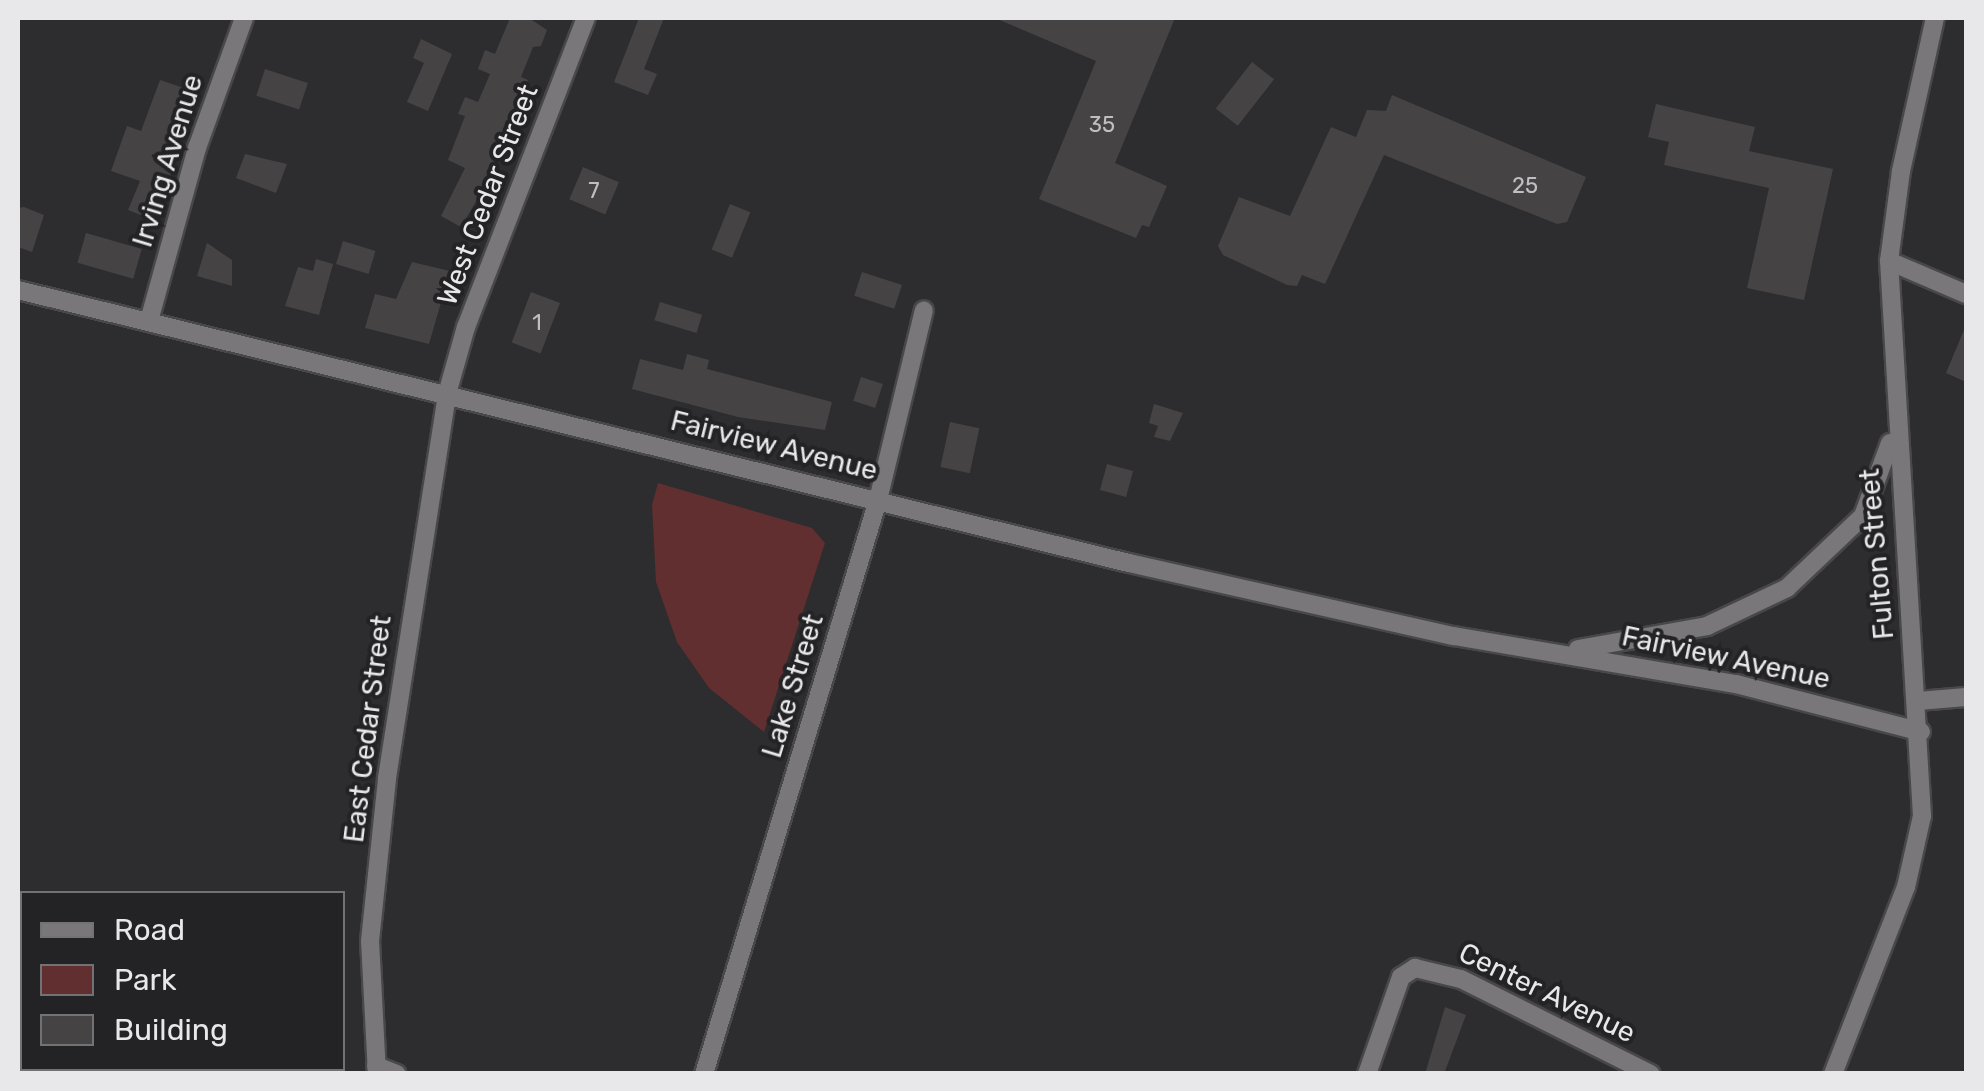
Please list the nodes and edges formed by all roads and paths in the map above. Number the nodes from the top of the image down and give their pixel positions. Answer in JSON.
{"nodes":[{"id":1,"x":244,"y":18,"type":"edge"},
{"id":2,"x":586,"y":18,"type":"edge"},
{"id":3,"x":1935,"y":18,"type":"edge"},
{"id":4,"x":1888,"y":261,"type":"junction"},
{"id":5,"x":18,"y":290,"type":"edge"},
{"id":6,"x":1966,"y":294,"type":"edge"},
{"id":7,"x":924,"y":310,"type":"dead end"},
{"id":8,"x":149,"y":321,"type":"junction"},
{"id":9,"x":447,"y":394,"type":"junction"},
{"id":10,"x":1893,"y":407,"type":"junction"},
{"id":11,"x":878,"y":500,"type":"junction"},
{"id":12,"x":1518,"y":648,"type":"junction"},
{"id":13,"x":1966,"y":697,"type":"edge"},
{"id":14,"x":1918,"y":701,"type":"junction"},
{"id":15,"x":1921,"y":732,"type":"junction"},
{"id":16,"x":376,"y":1070,"type":"edge"},
{"id":17,"x":397,"y":1074,"type":"edge"},
{"id":18,"x":704,"y":1074,"type":"edge"},
{"id":19,"x":1367,"y":1074,"type":"edge"},
{"id":20,"x":1651,"y":1074,"type":"edge"},
{"id":21,"x":1833,"y":1074,"type":"edge"}],
"edges":[{"from":1,"to":8,"type":"street","name":"Irving Avenue"},
{"from":2,"to":9,"type":"street","name":"West Cedar Street"},
{"from":3,"to":4,"type":"street","name":"Fulton Street"},
{"from":4,"to":6,"type":"street"},
{"from":4,"to":10,"type":"street","name":"Fulton Street"},
{"from":5,"to":8,"type":"street","name":"Fairview Avenue"},
{"from":7,"to":11,"type":"street","name":"Lake Street"},
{"from":8,"to":9,"type":"street","name":"Fairview Avenue"},
{"from":9,"to":11,"type":"street","name":"Fairview Avenue"},
{"from":9,"to":16,"type":"street","name":"East Cedar Street"},
{"from":10,"to":12,"type":"street","name":"Fairview Avenue"},
{"from":10,"to":14,"type":"street","name":"Fulton Street"},
{"from":11,"to":12,"type":"street","name":"Fairview Avenue"},
{"from":11,"to":18,"type":"street","name":"Lake Street"},
{"from":12,"to":15,"type":"street","name":"Fairview Avenue"},
{"from":13,"to":14,"type":"street"},
{"from":14,"to":15,"type":"street","name":"Fulton Street"},
{"from":15,"to":21,"type":"street","name":"Fulton Street"},
{"from":16,"to":17,"type":"street"},
{"from":19,"to":20,"type":"street","name":"Center Avenue"}]}
